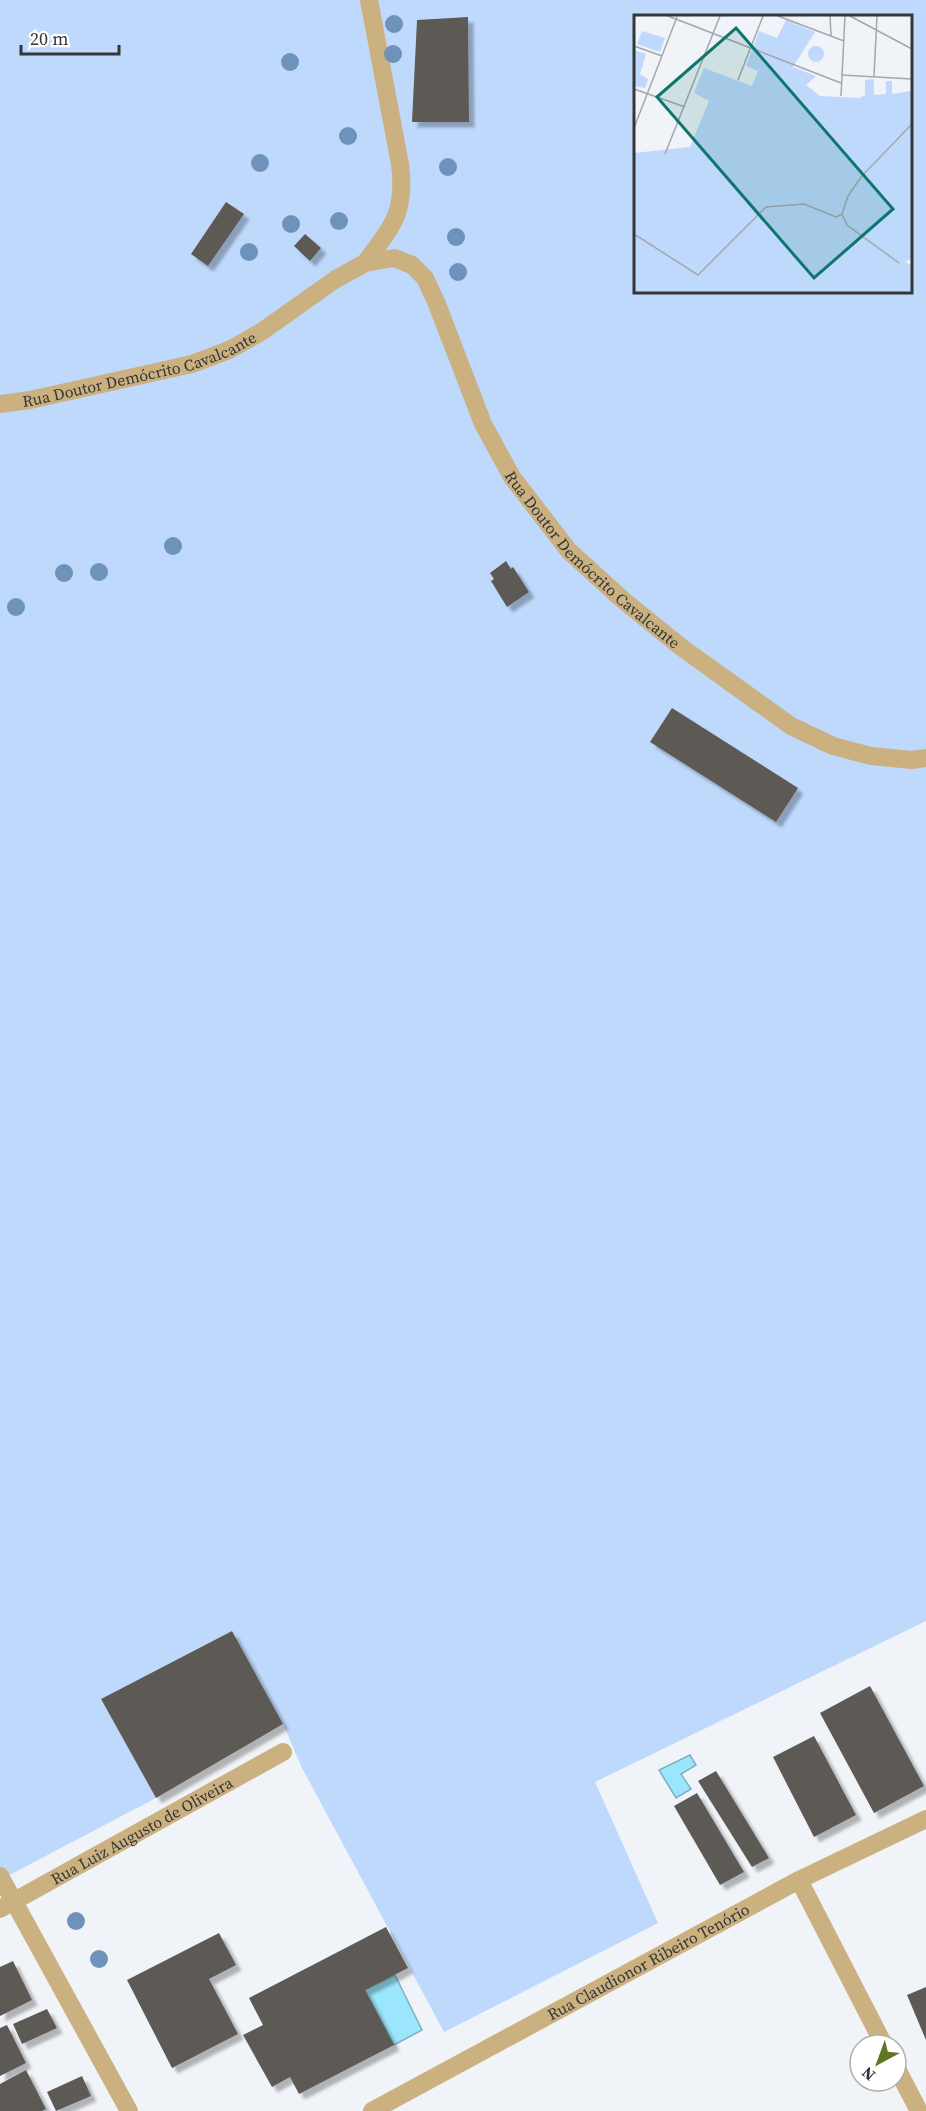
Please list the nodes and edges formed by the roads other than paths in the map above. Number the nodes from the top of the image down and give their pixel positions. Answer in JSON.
{"nodes":[{"id":1,"x":369,"y":0,"type":"edge"},
{"id":2,"x":365,"y":263,"type":"junction"},
{"id":3,"x":0,"y":404,"type":"edge"},
{"id":4,"x":926,"y":758,"type":"edge"},
{"id":5,"x":284,"y":1752,"type":"dead end"},
{"id":6,"x":926,"y":1819,"type":"edge"},
{"id":7,"x":0,"y":1876,"type":"edge"},
{"id":8,"x":799,"y":1880,"type":"junction"},
{"id":9,"x":7,"y":1906,"type":"edge"},
{"id":10,"x":878,"y":2033,"type":"edge"},
{"id":11,"x":908,"y":2090,"type":"edge"},
{"id":12,"x":129,"y":2111,"type":"edge"},
{"id":13,"x":372,"y":2111,"type":"edge"},
{"id":14,"x":919,"y":2111,"type":"edge"}],
"edges":[{"from":1,"to":2,"type":"street","name":"Rua Doutor Demócrito Cavalcante"},
{"from":2,"to":3,"type":"street","name":"Rua Doutor Demócrito Cavalcante"},
{"from":2,"to":4,"type":"street","name":"Rua Doutor Demócrito Cavalcante"},
{"from":5,"to":9,"type":"street","name":"Rua Luiz Augusto de Oliveira"},
{"from":6,"to":8,"type":"street","name":"Rua Claudionor Ribeiro Tenório"},
{"from":7,"to":9,"type":"street"},
{"from":8,"to":10,"type":"street"},
{"from":8,"to":13,"type":"street","name":"Rua Claudionor Ribeiro Tenório"},
{"from":9,"to":12,"type":"street"},
{"from":11,"to":14,"type":"street"}]}
